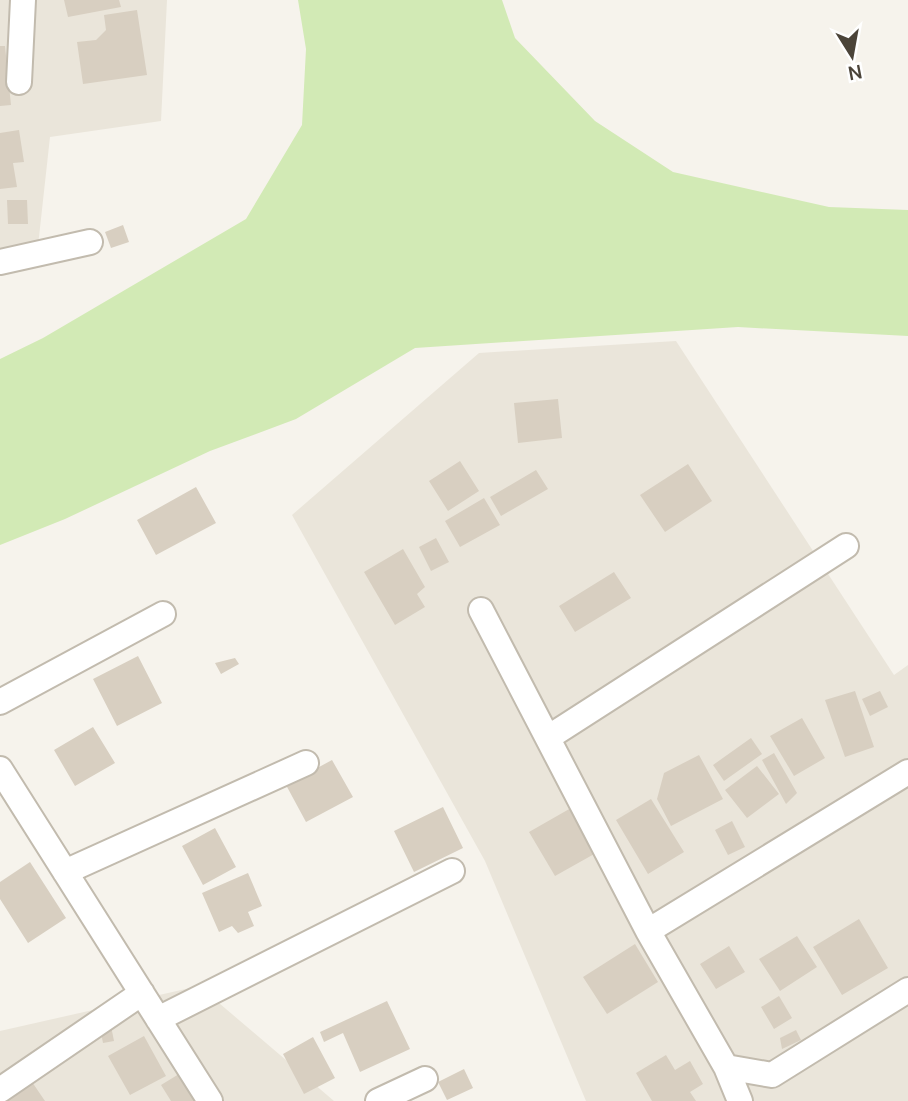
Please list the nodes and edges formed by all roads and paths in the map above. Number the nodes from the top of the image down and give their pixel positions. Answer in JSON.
{"nodes":[{"id":1,"x":23,"y":0,"type":"edge"},
{"id":2,"x":19,"y":82,"type":"dead end"},
{"id":3,"x":90,"y":242,"type":"dead end"},
{"id":4,"x":0,"y":262,"type":"edge"},
{"id":5,"x":846,"y":546,"type":"dead end"},
{"id":6,"x":481,"y":610,"type":"dead end"},
{"id":7,"x":163,"y":614,"type":"dead end"},
{"id":8,"x":0,"y":702,"type":"edge"},
{"id":9,"x":549,"y":737,"type":"junction"},
{"id":10,"x":306,"y":764,"type":"dead end"},
{"id":11,"x":0,"y":769,"type":"edge"},
{"id":12,"x":908,"y":772,"type":"edge"},
{"id":13,"x":452,"y":871,"type":"dead end"},
{"id":14,"x":65,"y":872,"type":"junction"},
{"id":15,"x":648,"y":931,"type":"junction"},
{"id":16,"x":908,"y":990,"type":"edge"},
{"id":17,"x":142,"y":993,"type":"junction"},
{"id":18,"x":158,"y":1019,"type":"junction"},
{"id":19,"x":726,"y":1067,"type":"junction"},
{"id":20,"x":425,"y":1079,"type":"dead end"},
{"id":21,"x":0,"y":1090,"type":"edge"},
{"id":22,"x":210,"y":1101,"type":"edge"},
{"id":23,"x":378,"y":1101,"type":"edge"},
{"id":24,"x":740,"y":1101,"type":"edge"}],
"edges":[{"from":1,"to":2,"type":"street"},
{"from":3,"to":4,"type":"street"},
{"from":5,"to":9,"type":"street"},
{"from":6,"to":9,"type":"street"},
{"from":7,"to":8,"type":"street"},
{"from":9,"to":15,"type":"street"},
{"from":10,"to":14,"type":"street"},
{"from":11,"to":14,"type":"street"},
{"from":12,"to":15,"type":"street"},
{"from":13,"to":18,"type":"street"},
{"from":14,"to":17,"type":"street"},
{"from":15,"to":19,"type":"street"},
{"from":16,"to":19,"type":"street"},
{"from":17,"to":18,"type":"street"},
{"from":17,"to":21,"type":"street"},
{"from":18,"to":22,"type":"street"},
{"from":19,"to":24,"type":"street"},
{"from":20,"to":23,"type":"street"}]}
